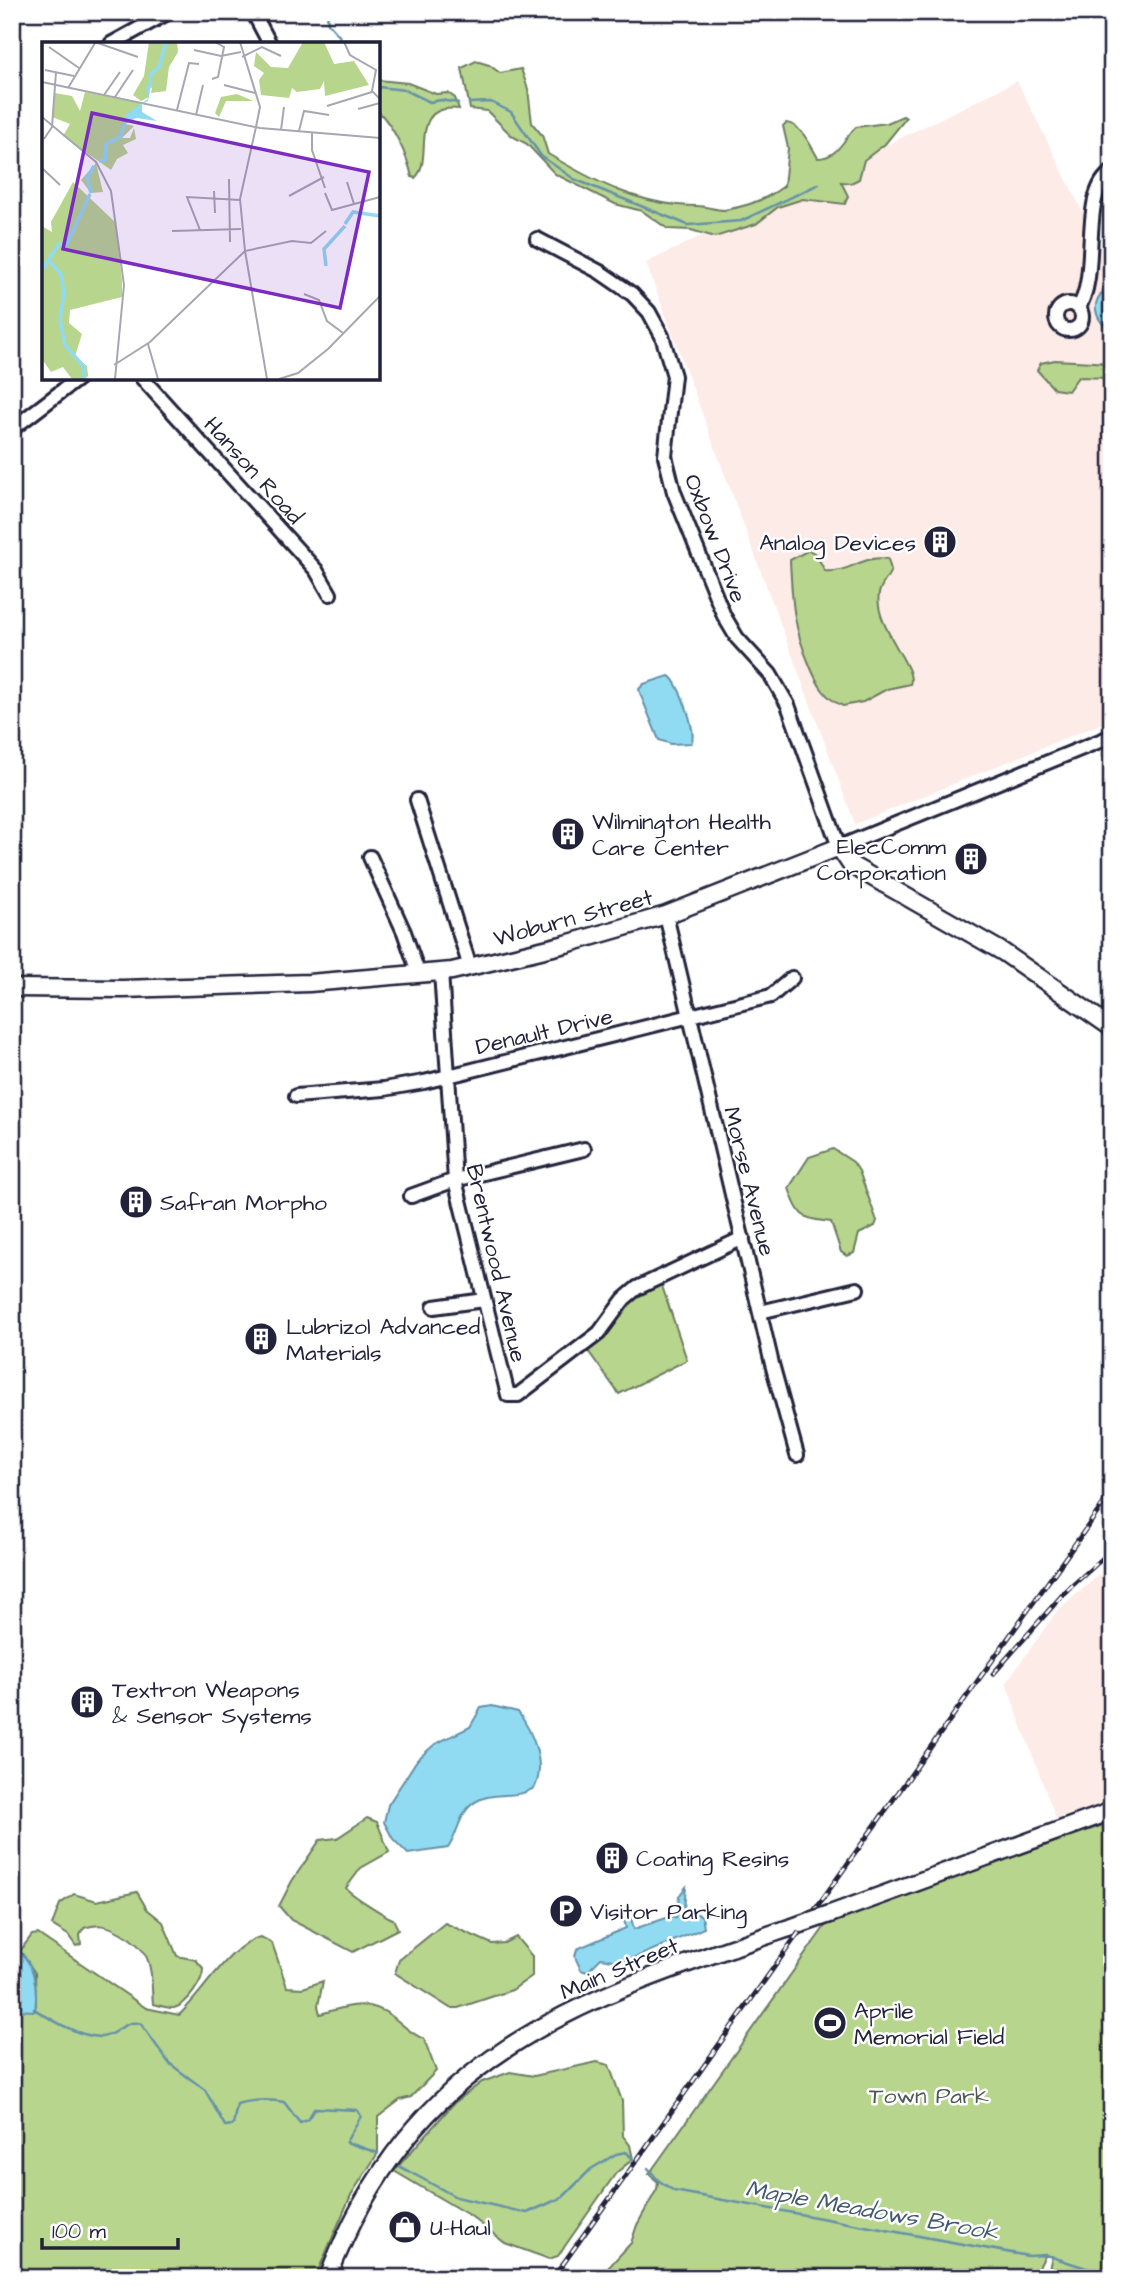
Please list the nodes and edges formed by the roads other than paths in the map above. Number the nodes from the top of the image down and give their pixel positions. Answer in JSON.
{"nodes":[{"id":1,"x":169,"y":12,"type":"edge"},
{"id":2,"x":253,"y":12,"type":"edge"},
{"id":3,"x":115,"y":42,"type":"edge"},
{"id":4,"x":269,"y":42,"type":"edge"},
{"id":5,"x":1112,"y":172,"type":"edge"},
{"id":6,"x":537,"y":239,"type":"dead end"},
{"id":7,"x":1077,"y":308,"type":"dead end"},
{"id":8,"x":76,"y":380,"type":"edge"},
{"id":9,"x":144,"y":380,"type":"edge"},
{"id":10,"x":12,"y":429,"type":"edge"},
{"id":11,"x":330,"y":594,"type":"dead end"},
{"id":12,"x":1112,"y":736,"type":"edge"},
{"id":13,"x":416,"y":800,"type":"dead end"},
{"id":14,"x":839,"y":847,"type":"junction"},
{"id":15,"x":370,"y":858,"type":"dead end"},
{"id":16,"x":666,"y":915,"type":"junction"},
{"id":17,"x":470,"y":967,"type":"junction"},
{"id":18,"x":441,"y":972,"type":"junction"},
{"id":19,"x":419,"y":975,"type":"junction"},
{"id":20,"x":792,"y":978,"type":"dead end"},
{"id":21,"x":12,"y":988,"type":"edge"},
{"id":22,"x":690,"y":1017,"type":"junction"},
{"id":23,"x":1112,"y":1028,"type":"edge"},
{"id":24,"x":447,"y":1077,"type":"junction"},
{"id":25,"x":296,"y":1096,"type":"dead end"},
{"id":26,"x":584,"y":1149,"type":"dead end"},
{"id":27,"x":455,"y":1180,"type":"junction"},
{"id":28,"x":411,"y":1196,"type":"dead end"},
{"id":29,"x":743,"y":1238,"type":"junction"},
{"id":30,"x":857,"y":1289,"type":"dead end"},
{"id":31,"x":484,"y":1300,"type":"junction"},
{"id":32,"x":434,"y":1307,"type":"dead end"},
{"id":33,"x":760,"y":1312,"type":"junction"},
{"id":34,"x":797,"y":1455,"type":"dead end"},
{"id":35,"x":1112,"y":1811,"type":"edge"},
{"id":36,"x":328,"y":2278,"type":"edge"}],
"edges":[{"from":1,"to":3,"type":"street"},
{"from":2,"to":4,"type":"street"},
{"from":5,"to":7,"type":"street"},
{"from":6,"to":14,"type":"street","name":"Oxbow Drive"},
{"from":8,"to":10,"type":"street"},
{"from":9,"to":11,"type":"street","name":"Hanson Road"},
{"from":12,"to":14,"type":"street","name":"Woburn Street"},
{"from":13,"to":17,"type":"street"},
{"from":14,"to":16,"type":"main road","name":"Woburn Street"},
{"from":14,"to":23,"type":"main road"},
{"from":15,"to":19,"type":"street"},
{"from":16,"to":17,"type":"main road","name":"Woburn Street"},
{"from":16,"to":22,"type":"street","name":"Morse Avenue"},
{"from":17,"to":18,"type":"main road","name":"Woburn Street"},
{"from":18,"to":19,"type":"main road","name":"Woburn Street"},
{"from":18,"to":24,"type":"street","name":"Brentwood Avenue"},
{"from":19,"to":21,"type":"main road","name":"Woburn Street"},
{"from":20,"to":22,"type":"street","name":"Denault Drive"},
{"from":22,"to":24,"type":"street","name":"Denault Drive"},
{"from":22,"to":29,"type":"street","name":"Morse Avenue"},
{"from":24,"to":25,"type":"street","name":"Denault Drive"},
{"from":24,"to":27,"type":"street","name":"Brentwood Avenue"},
{"from":26,"to":27,"type":"street"},
{"from":27,"to":28,"type":"street"},
{"from":27,"to":31,"type":"street","name":"Brentwood Avenue"},
{"from":29,"to":31,"type":"street","name":"Brentwood Avenue"},
{"from":29,"to":33,"type":"street","name":"Morse Avenue"},
{"from":30,"to":33,"type":"street"},
{"from":31,"to":32,"type":"street"},
{"from":33,"to":34,"type":"street","name":"Morse Avenue"},
{"from":35,"to":36,"type":"main road","name":"Main Street","bridge":true}]}
